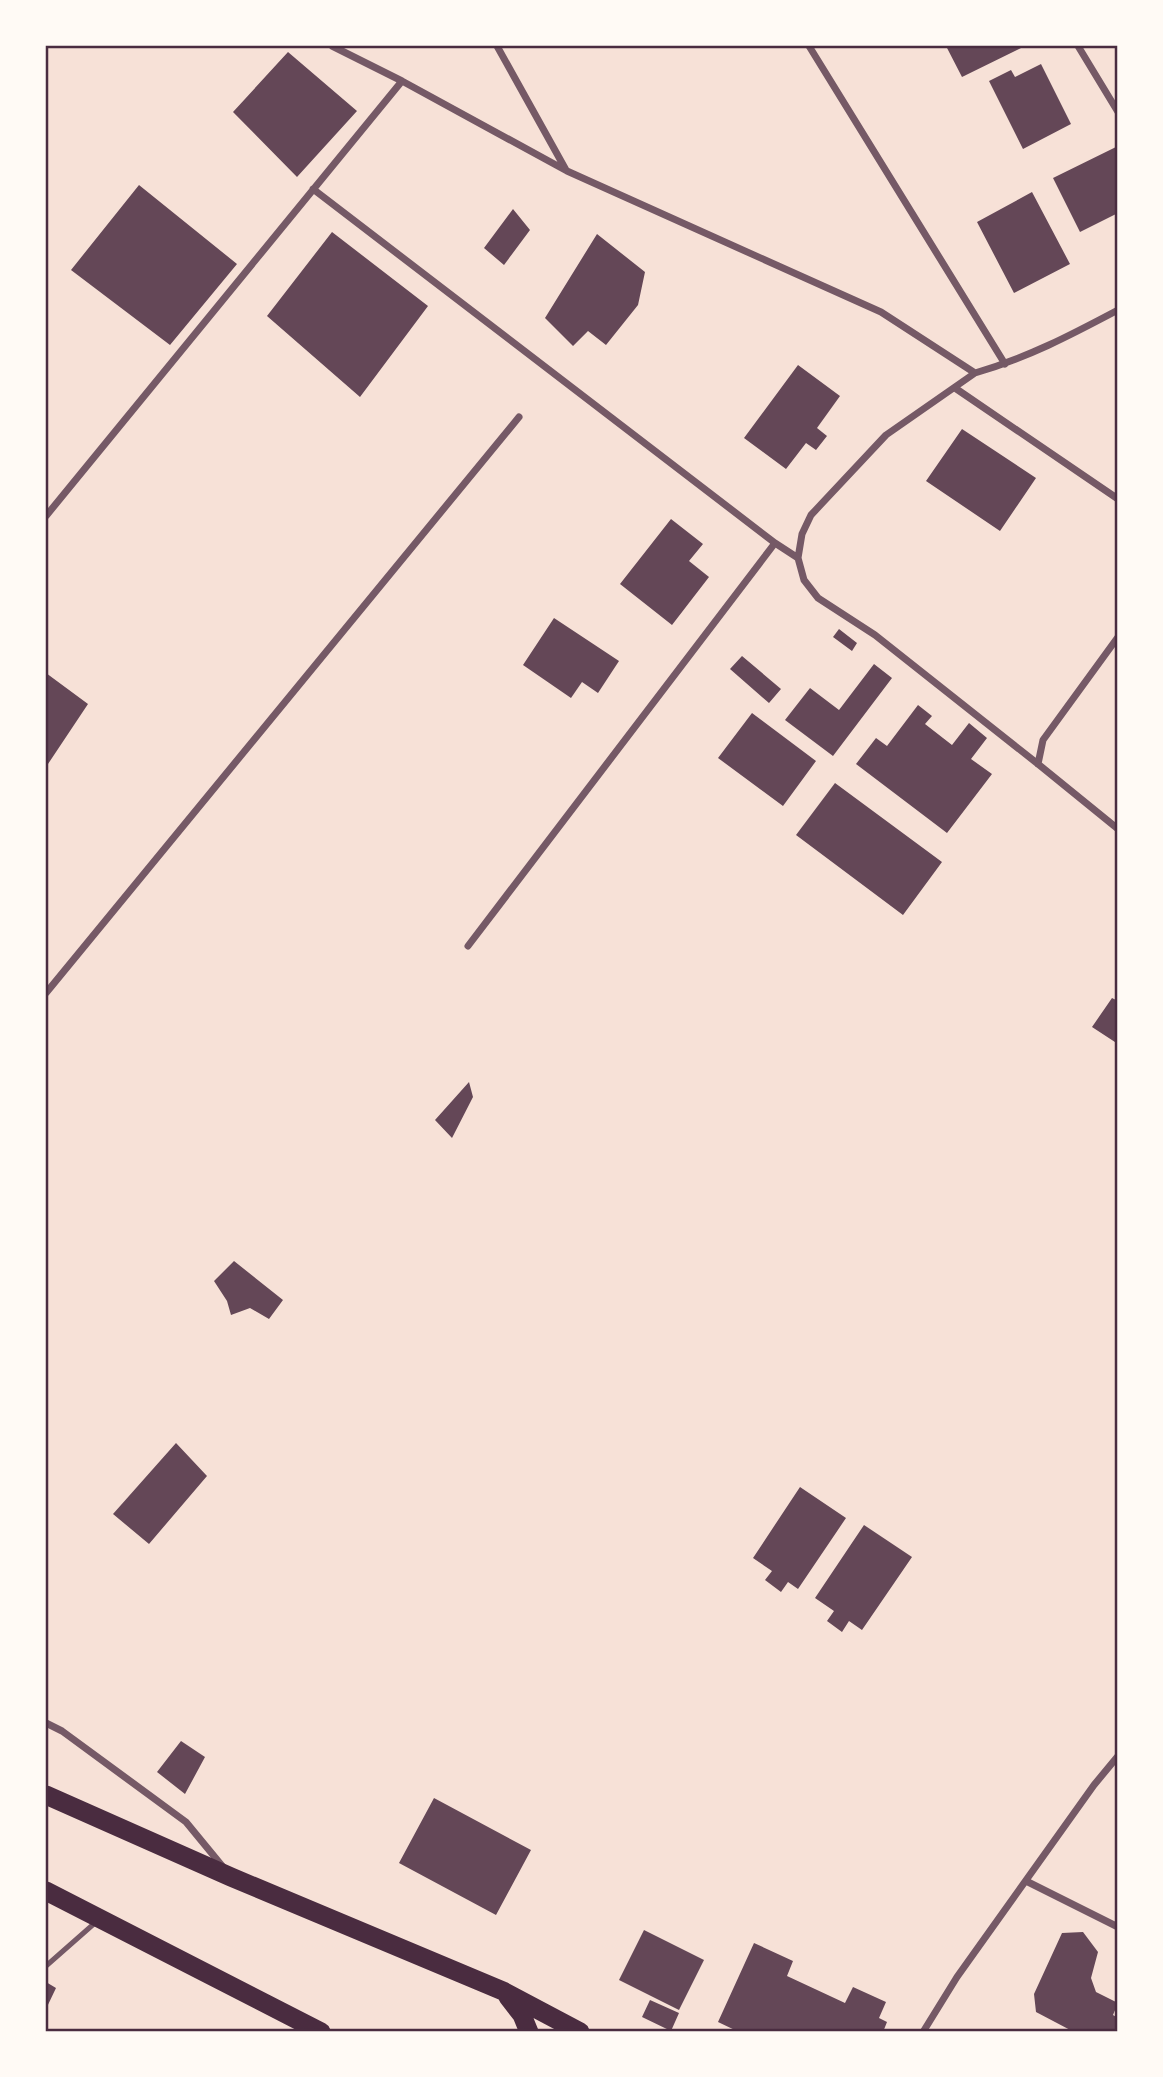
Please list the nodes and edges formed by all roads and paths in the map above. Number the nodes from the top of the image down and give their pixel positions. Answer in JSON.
{"nodes":[{"id":1,"x":332,"y":46,"type":"edge"},
{"id":2,"x":497,"y":46,"type":"edge"},
{"id":3,"x":809,"y":46,"type":"edge"},
{"id":4,"x":1078,"y":46,"type":"edge"},
{"id":5,"x":402,"y":81,"type":"junction"},
{"id":6,"x":1118,"y":112,"type":"edge"},
{"id":7,"x":567,"y":171,"type":"junction"},
{"id":8,"x":313,"y":189,"type":"junction"},
{"id":9,"x":1118,"y":310,"type":"edge"},
{"id":10,"x":1005,"y":364,"type":"junction"},
{"id":11,"x":975,"y":373,"type":"junction"},
{"id":12,"x":955,"y":388,"type":"junction"},
{"id":13,"x":519,"y":417,"type":"dead end"},
{"id":14,"x":1116,"y":498,"type":"edge"},
{"id":15,"x":46,"y":516,"type":"edge"},
{"id":16,"x":775,"y":543,"type":"junction"},
{"id":17,"x":798,"y":558,"type":"junction"},
{"id":18,"x":1118,"y":637,"type":"edge"},
{"id":19,"x":1038,"y":764,"type":"junction"},
{"id":20,"x":1118,"y":829,"type":"edge"},
{"id":21,"x":468,"y":946,"type":"dead end"},
{"id":22,"x":46,"y":993,"type":"edge"},
{"id":23,"x":46,"y":1723,"type":"edge"},
{"id":24,"x":1118,"y":1756,"type":"edge"},
{"id":25,"x":46,"y":1795,"type":"edge"},
{"id":26,"x":231,"y":1877,"type":"junction"},
{"id":27,"x":1026,"y":1881,"type":"junction"},
{"id":28,"x":46,"y":1891,"type":"edge"},
{"id":29,"x":100,"y":1919,"type":"junction"},
{"id":30,"x":1118,"y":1927,"type":"edge"},
{"id":31,"x":46,"y":1966,"type":"edge"},
{"id":32,"x":503,"y":1991,"type":"junction"},
{"id":33,"x":321,"y":2032,"type":"edge"},
{"id":34,"x":529,"y":2032,"type":"edge"},
{"id":35,"x":580,"y":2032,"type":"edge"},
{"id":36,"x":923,"y":2032,"type":"edge"}],
"edges":[{"from":1,"to":5,"type":"street"},
{"from":2,"to":7,"type":"street"},
{"from":3,"to":10,"type":"street"},
{"from":4,"to":6,"type":"street"},
{"from":5,"to":7,"type":"street"},
{"from":5,"to":8,"type":"street"},
{"from":7,"to":11,"type":"street"},
{"from":8,"to":15,"type":"street"},
{"from":8,"to":16,"type":"street"},
{"from":9,"to":10,"type":"street"},
{"from":10,"to":11,"type":"street"},
{"from":11,"to":12,"type":"street"},
{"from":12,"to":14,"type":"street"},
{"from":12,"to":17,"type":"street"},
{"from":13,"to":22,"type":"street"},
{"from":16,"to":17,"type":"street"},
{"from":16,"to":21,"type":"street"},
{"from":17,"to":19,"type":"street"},
{"from":18,"to":19,"type":"street"},
{"from":19,"to":20,"type":"street"},
{"from":23,"to":26,"type":"street"},
{"from":24,"to":27,"type":"street"},
{"from":25,"to":26,"type":"highway"},
{"from":26,"to":32,"type":"highway"},
{"from":27,"to":30,"type":"street"},
{"from":27,"to":36,"type":"street"},
{"from":28,"to":29,"type":"highway"},
{"from":29,"to":31,"type":"lane"},
{"from":29,"to":33,"type":"highway"},
{"from":32,"to":34,"type":"highway"},
{"from":32,"to":35,"type":"highway"}]}
